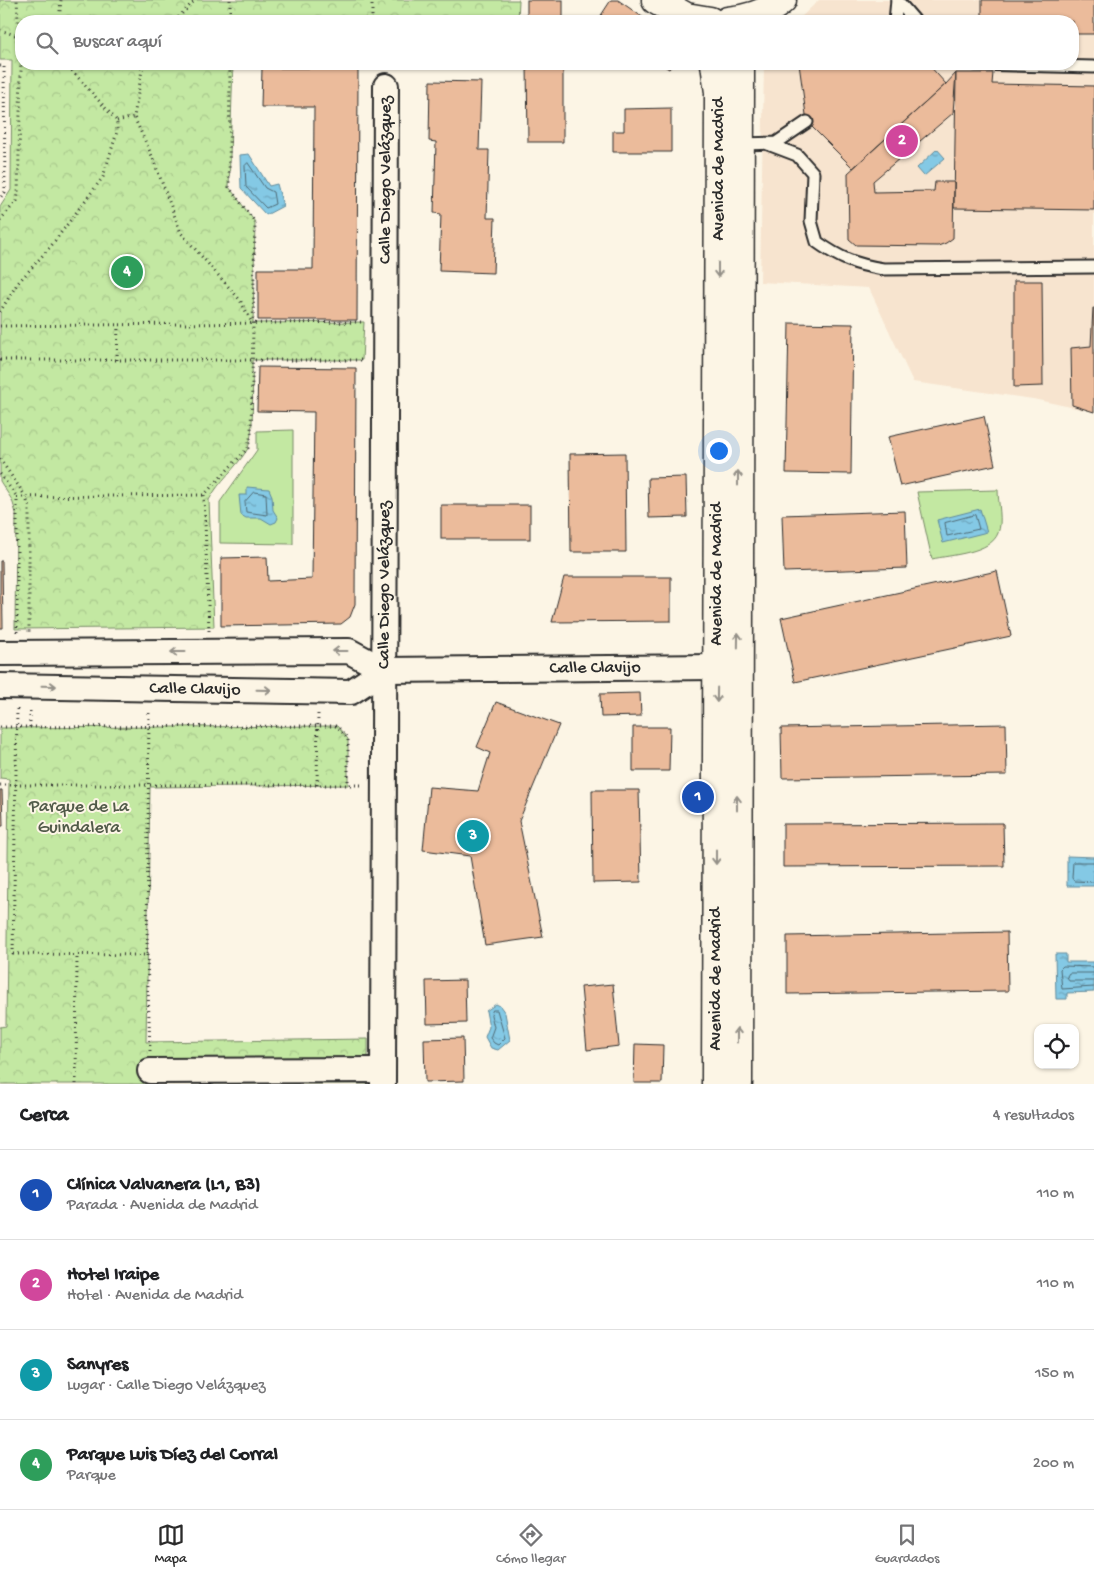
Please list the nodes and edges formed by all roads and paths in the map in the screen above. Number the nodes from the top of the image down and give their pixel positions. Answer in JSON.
{"nodes":[{"id":1,"x":18,"y":0,"type":"edge"},
{"id":2,"x":61,"y":0,"type":"edge"},
{"id":3,"x":195,"y":0,"type":"edge"},
{"id":4,"x":230,"y":0,"type":"edge"},
{"id":5,"x":372,"y":0,"type":"edge"},
{"id":6,"x":656,"y":0,"type":"edge"},
{"id":7,"x":782,"y":0,"type":"edge"},
{"id":8,"x":897,"y":0,"type":"edge"},
{"id":9,"x":19,"y":15,"type":"edge"},
{"id":10,"x":60,"y":15,"type":"edge"},
{"id":11,"x":181,"y":15,"type":"edge"},
{"id":12,"x":230,"y":15,"type":"edge"},
{"id":13,"x":372,"y":15,"type":"edge"},
{"id":14,"x":685,"y":15,"type":"edge"},
{"id":15,"x":753,"y":15,"type":"edge"},
{"id":16,"x":896,"y":15,"type":"edge"},
{"id":17,"x":910,"y":15,"type":"edge"},
{"id":18,"x":0,"y":30,"type":"edge"},
{"id":19,"x":15,"y":35,"type":"edge"},
{"id":20,"x":0,"y":66,"type":"edge"},
{"id":21,"x":1079,"y":67,"type":"edge"},
{"id":22,"x":1094,"y":67,"type":"edge"},
{"id":23,"x":21,"y":70,"type":"edge"},
{"id":24,"x":71,"y":70,"type":"edge"},
{"id":25,"x":142,"y":70,"type":"edge"},
{"id":26,"x":230,"y":70,"type":"edge"},
{"id":27,"x":716,"y":70,"type":"edge"},
{"id":28,"x":740,"y":70,"type":"edge"},
{"id":29,"x":386,"y":86,"type":"dead end"},
{"id":30,"x":134,"y":117,"type":"junction"},
{"id":31,"x":117,"y":121,"type":"junction"},
{"id":32,"x":807,"y":122,"type":"dead end"},
{"id":33,"x":740,"y":144,"type":"junction"},
{"id":34,"x":768,"y":144,"type":"junction"},
{"id":35,"x":0,"y":198,"type":"edge"},
{"id":36,"x":0,"y":220,"type":"edge"},
{"id":37,"x":1094,"y":268,"type":"edge"},
{"id":38,"x":0,"y":312,"type":"edge"},
{"id":39,"x":385,"y":322,"type":"junction"},
{"id":40,"x":252,"y":323,"type":"junction"},
{"id":41,"x":118,"y":325,"type":"junction"},
{"id":42,"x":0,"y":326,"type":"edge"},
{"id":43,"x":0,"y":360,"type":"edge"},
{"id":44,"x":117,"y":360,"type":"junction"},
{"id":45,"x":252,"y":360,"type":"junction"},
{"id":46,"x":385,"y":360,"type":"junction"},
{"id":47,"x":0,"y":458,"type":"edge"},
{"id":48,"x":0,"y":474,"type":"edge"},
{"id":49,"x":204,"y":495,"type":"junction"},
{"id":50,"x":17,"y":497,"type":"junction"},
{"id":51,"x":26,"y":497,"type":"junction"},
{"id":52,"x":210,"y":652,"type":"junction"},
{"id":53,"x":16,"y":653,"type":"edge"},
{"id":54,"x":717,"y":667,"type":"junction"},
{"id":55,"x":384,"y":670,"type":"junction"},
{"id":56,"x":16,"y":686,"type":"edge"},
{"id":57,"x":148,"y":688,"type":"junction"},
{"id":58,"x":318,"y":691,"type":"junction"},
{"id":59,"x":0,"y":727,"type":"edge"},
{"id":60,"x":17,"y":727,"type":"junction"},
{"id":61,"x":30,"y":727,"type":"junction"},
{"id":62,"x":149,"y":727,"type":"junction"},
{"id":63,"x":317,"y":728,"type":"junction"},
{"id":64,"x":317,"y":784,"type":"junction"},
{"id":65,"x":384,"y":784,"type":"junction"},
{"id":66,"x":0,"y":785,"type":"edge"},
{"id":67,"x":15,"y":785,"type":"junction"},
{"id":68,"x":148,"y":785,"type":"junction"},
{"id":69,"x":348,"y":785,"type":"junction"},
{"id":70,"x":77,"y":955,"type":"junction"},
{"id":71,"x":147,"y":956,"type":"junction"},
{"id":72,"x":150,"y":1071,"type":"joint"},
{"id":73,"x":383,"y":1077,"type":"edge"},
{"id":74,"x":76,"y":1084,"type":"edge"},
{"id":75,"x":716,"y":1084,"type":"edge"},
{"id":76,"x":738,"y":1084,"type":"edge"}],
"edges":[{"from":1,"to":9,"type":"path"},
{"from":2,"to":10,"type":"path"},
{"from":3,"to":11,"type":"path"},
{"from":4,"to":12,"type":"path"},
{"from":5,"to":13,"type":"path"},
{"from":6,"to":14,"type":"main road"},
{"from":7,"to":15,"type":"main road"},
{"from":8,"to":16,"type":"lane"},
{"from":8,"to":17,"type":"lane"},
{"from":18,"to":19,"type":"path"},
{"from":20,"to":35,"type":"path"},
{"from":21,"to":22,"type":"lane"},
{"from":23,"to":36,"type":"path"},
{"from":24,"to":31,"type":"path"},
{"from":25,"to":30,"type":"path"},
{"from":26,"to":40,"type":"path"},
{"from":27,"to":54,"type":"main road","name":"Avenida de Madrid","one_way":true},
{"from":28,"to":33,"type":"main road","name":"Avenida de Madrid"},
{"from":29,"to":39,"type":"street","name":"Calle Diego Velázquez"},
{"from":30,"to":31,"type":"path"},
{"from":30,"to":40,"type":"path"},
{"from":31,"to":38,"type":"path"},
{"from":32,"to":34,"type":"lane"},
{"from":33,"to":34,"type":"lane"},
{"from":76,"to":33,"type":"main road","name":"Avenida de Madrid","one_way":true},
{"from":34,"to":37,"type":"lane"},
{"from":39,"to":40,"type":"path"},
{"from":39,"to":46,"type":"street","name":"Calle Diego Velázquez"},
{"from":40,"to":41,"type":"path"},
{"from":40,"to":45,"type":"path"},
{"from":41,"to":42,"type":"path"},
{"from":41,"to":44,"type":"path"},
{"from":43,"to":44,"type":"path"},
{"from":44,"to":45,"type":"path"},
{"from":45,"to":46,"type":"path"},
{"from":45,"to":49,"type":"path"},
{"from":46,"to":55,"type":"street","name":"Calle Diego Velázquez"},
{"from":47,"to":51,"type":"path"},
{"from":48,"to":50,"type":"path"},
{"from":49,"to":51,"type":"path"},
{"from":49,"to":52,"type":"path"},
{"from":50,"to":51,"type":"path"},
{"from":50,"to":53,"type":"path"},
{"from":51,"to":53,"type":"path"},
{"from":52,"to":53,"type":"street","name":"Calle Clavijo","one_way":true},
{"from":55,"to":52,"type":"street","name":"Calle Clavijo","one_way":true},
{"from":54,"to":55,"type":"street","name":"Calle Clavijo"},
{"from":54,"to":75,"type":"main road","name":"Avenida de Madrid","one_way":true},
{"from":55,"to":58,"type":"street","name":"Calle Clavijo"},
{"from":55,"to":65,"type":"street","name":"Calle Diego Velázquez"},
{"from":56,"to":57,"type":"street","name":"Calle Clavijo","one_way":true},
{"from":56,"to":60,"type":"path"},
{"from":56,"to":61,"type":"path"},
{"from":57,"to":58,"type":"street","name":"Calle Clavijo","one_way":true},
{"from":57,"to":62,"type":"path"},
{"from":58,"to":63,"type":"path"},
{"from":59,"to":60,"type":"path"},
{"from":60,"to":61,"type":"path"},
{"from":60,"to":67,"type":"path"},
{"from":61,"to":62,"type":"path"},
{"from":62,"to":63,"type":"path"},
{"from":62,"to":68,"type":"path"},
{"from":63,"to":64,"type":"path"},
{"from":63,"to":69,"type":"path"},
{"from":64,"to":68,"type":"path"},
{"from":64,"to":69,"type":"path"},
{"from":65,"to":69,"type":"path"},
{"from":65,"to":73,"type":"street","name":"Calle Diego Velázquez"},
{"from":66,"to":67,"type":"path"},
{"from":67,"to":68,"type":"path"},
{"from":67,"to":70,"type":"path"},
{"from":68,"to":71,"type":"path"},
{"from":70,"to":71,"type":"path"},
{"from":70,"to":74,"type":"path"},
{"from":71,"to":72,"type":"path"},
{"from":72,"to":73,"type":"street"}]}
